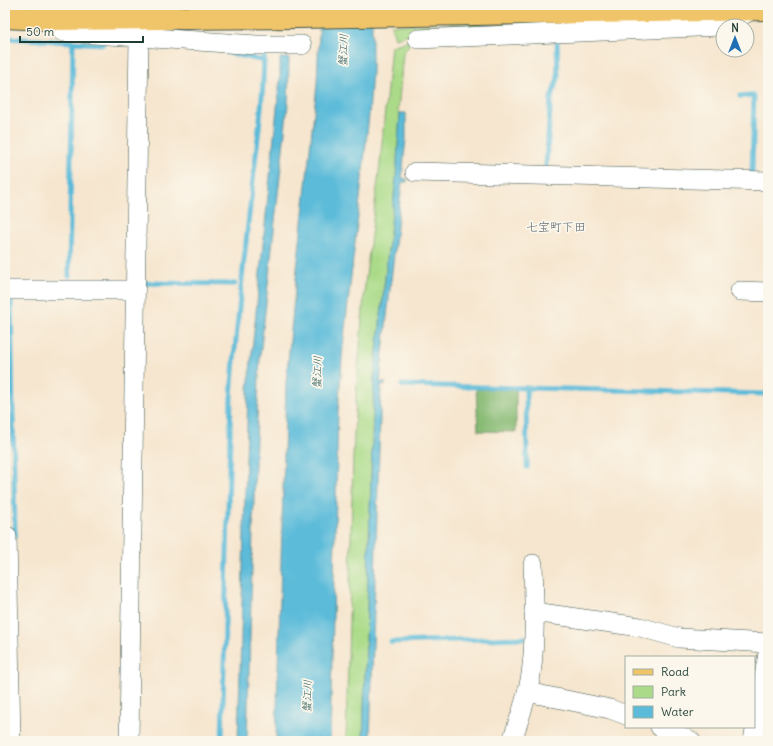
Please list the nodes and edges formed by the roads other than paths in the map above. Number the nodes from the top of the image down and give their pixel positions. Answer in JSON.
{"nodes":[{"id":1,"x":760,"y":9,"type":"edge"},
{"id":2,"x":463,"y":10,"type":"edge"},
{"id":3,"x":5,"y":17,"type":"edge"},
{"id":4,"x":45,"y":19,"type":"junction"},
{"id":5,"x":139,"y":37,"type":"junction"},
{"id":6,"x":418,"y":39,"type":"dead end"},
{"id":7,"x":302,"y":45,"type":"dead end"},
{"id":8,"x":415,"y":172,"type":"dead end"},
{"id":9,"x":768,"y":181,"type":"edge"},
{"id":10,"x":5,"y":290,"type":"edge"},
{"id":11,"x":135,"y":290,"type":"junction"},
{"id":12,"x":740,"y":291,"type":"dead end"},
{"id":13,"x":768,"y":292,"type":"edge"},
{"id":14,"x":5,"y":536,"type":"edge"},
{"id":15,"x":533,"y":564,"type":"dead end"},
{"id":16,"x":534,"y":612,"type":"junction"},
{"id":17,"x":768,"y":643,"type":"edge"},
{"id":18,"x":768,"y":653,"type":"edge"},
{"id":19,"x":527,"y":692,"type":"junction"},
{"id":20,"x":625,"y":715,"type":"edge"},
{"id":21,"x":662,"y":728,"type":"edge"},
{"id":22,"x":11,"y":741,"type":"edge"},
{"id":23,"x":129,"y":741,"type":"edge"},
{"id":24,"x":512,"y":741,"type":"edge"},
{"id":25,"x":691,"y":741,"type":"edge"},
{"id":26,"x":753,"y":741,"type":"edge"}],
"edges":[{"from":1,"to":2,"type":"main road"},
{"from":1,"to":6,"type":"street"},
{"from":2,"to":4,"type":"main road"},
{"from":3,"to":4,"type":"main road"},
{"from":4,"to":5,"type":"street"},
{"from":5,"to":7,"type":"street"},
{"from":5,"to":11,"type":"street"},
{"from":8,"to":9,"type":"street"},
{"from":10,"to":11,"type":"street"},
{"from":11,"to":23,"type":"street"},
{"from":12,"to":13,"type":"street"},
{"from":14,"to":22,"type":"street"},
{"from":15,"to":16,"type":"street"},
{"from":16,"to":17,"type":"street"},
{"from":16,"to":19,"type":"street"},
{"from":18,"to":26,"type":"street"},
{"from":19,"to":20,"type":"street"},
{"from":19,"to":24,"type":"street"},
{"from":21,"to":25,"type":"street"}]}
